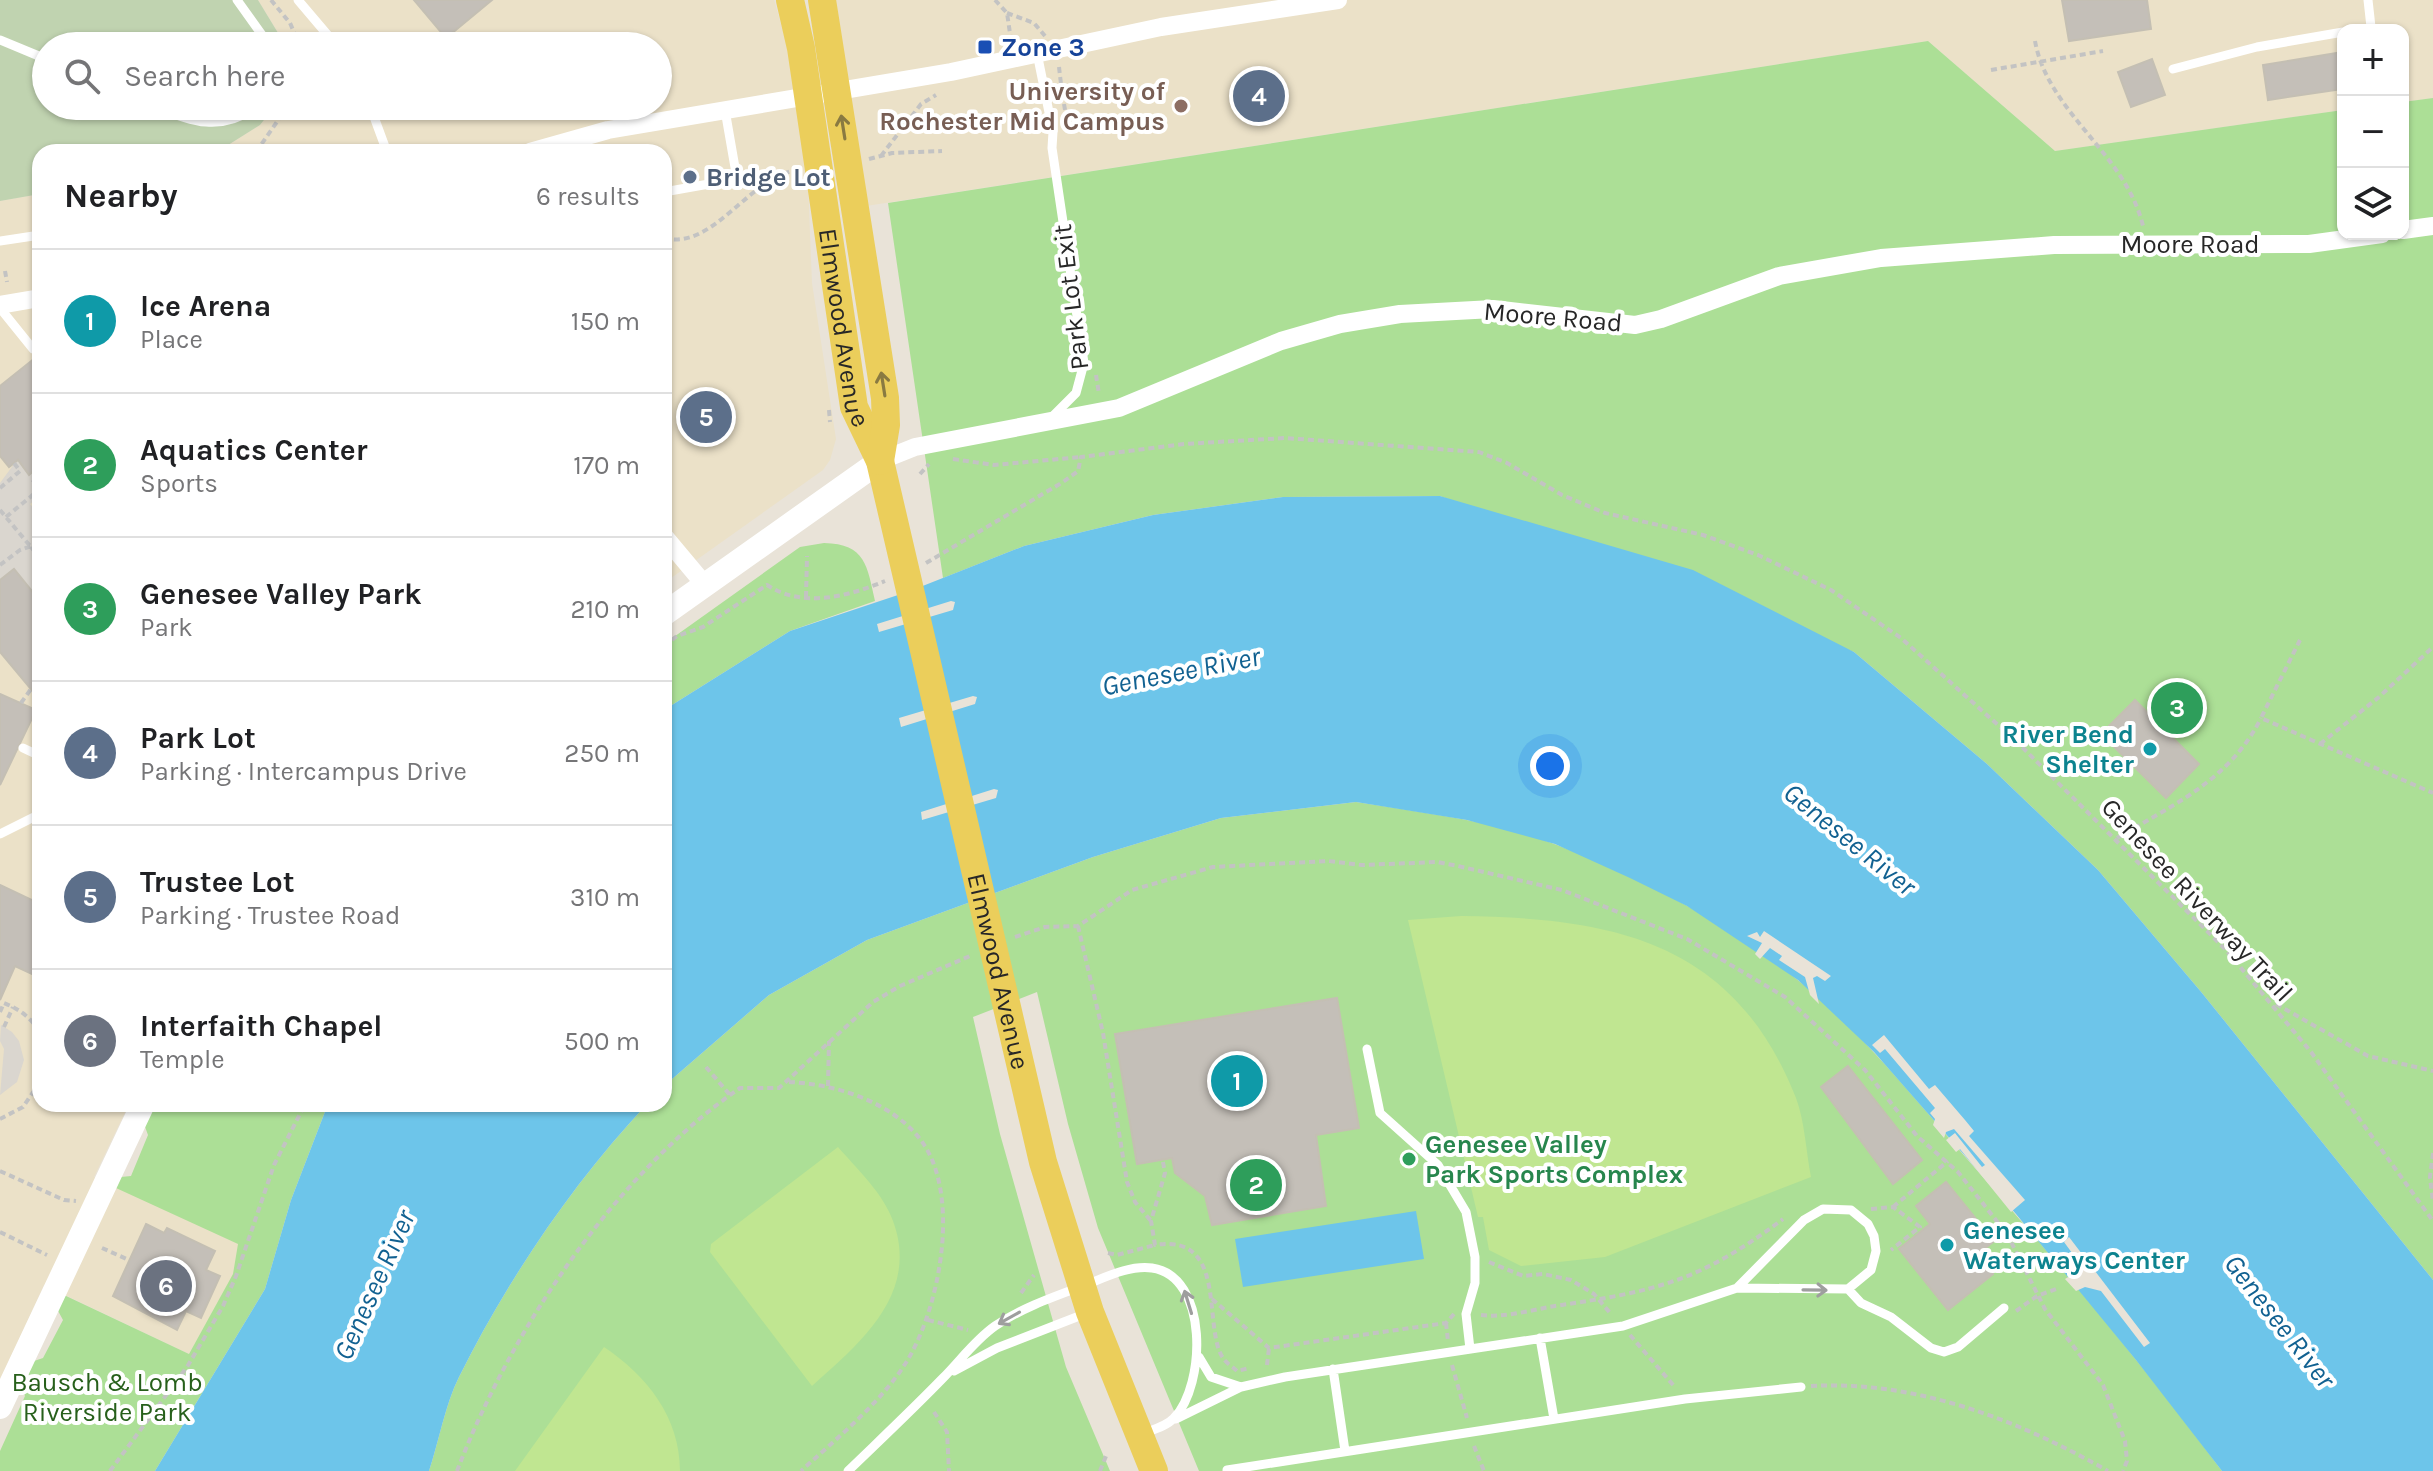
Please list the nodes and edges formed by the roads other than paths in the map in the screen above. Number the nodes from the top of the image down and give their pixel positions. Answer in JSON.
{"nodes":[{"id":1,"x":237,"y":0,"type":"edge"},
{"id":2,"x":298,"y":0,"type":"edge"},
{"id":3,"x":790,"y":0,"type":"edge"},
{"id":4,"x":825,"y":0,"type":"edge"},
{"id":5,"x":1338,"y":0,"type":"edge"},
{"id":6,"x":2368,"y":0,"type":"edge"},
{"id":7,"x":2371,"y":24,"type":"edge"},
{"id":8,"x":260,"y":32,"type":"edge"},
{"id":9,"x":325,"y":32,"type":"edge"},
{"id":10,"x":2337,"y":33,"type":"edge"},
{"id":11,"x":0,"y":40,"type":"edge"},
{"id":12,"x":1042,"y":45,"type":"junction"},
{"id":13,"x":32,"y":53,"type":"edge"},
{"id":14,"x":2173,"y":69,"type":"dead end"},
{"id":15,"x":725,"y":110,"type":"junction"},
{"id":16,"x":193,"y":120,"type":"edge"},
{"id":17,"x":232,"y":120,"type":"edge"},
{"id":18,"x":375,"y":120,"type":"edge"},
{"id":19,"x":670,"y":120,"type":"edge"},
{"id":20,"x":672,"y":120,"type":"edge"},
{"id":21,"x":384,"y":144,"type":"edge"},
{"id":22,"x":554,"y":144,"type":"edge"},
{"id":23,"x":672,"y":191,"type":"edge"},
{"id":24,"x":2433,"y":226,"type":"edge"},
{"id":25,"x":2409,"y":229,"type":"edge"},
{"id":26,"x":32,"y":236,"type":"edge"},
{"id":27,"x":2337,"y":239,"type":"edge"},
{"id":28,"x":0,"y":241,"type":"edge"},
{"id":29,"x":32,"y":300,"type":"edge"},
{"id":30,"x":0,"y":307,"type":"edge"},
{"id":31,"x":32,"y":348,"type":"edge"},
{"id":32,"x":1036,"y":426,"type":"junction"},
{"id":33,"x":880,"y":461,"type":"junction"},
{"id":34,"x":672,"y":546,"type":"edge"},
{"id":35,"x":705,"y":585,"type":"junction"},
{"id":36,"x":672,"y":608,"type":"edge"},
{"id":37,"x":23,"y":748,"type":"dead end"},
{"id":38,"x":32,"y":752,"type":"edge"},
{"id":39,"x":32,"y":818,"type":"edge"},
{"id":40,"x":0,"y":834,"type":"edge"},
{"id":41,"x":1367,"y":1049,"type":"dead end"},
{"id":42,"x":139,"y":1112,"type":"edge"},
{"id":43,"x":1737,"y":1288,"type":"junction"},
{"id":44,"x":1848,"y":1289,"type":"junction"},
{"id":45,"x":1085,"y":1300,"type":"junction"},
{"id":46,"x":2004,"y":1308,"type":"road end"},
{"id":47,"x":1540,"y":1338,"type":"junction"},
{"id":48,"x":1470,"y":1349,"type":"junction"},
{"id":49,"x":1197,"y":1350,"type":"junction"},
{"id":50,"x":1333,"y":1369,"type":"junction"},
{"id":51,"x":944,"y":1377,"type":"junction"},
{"id":52,"x":1241,"y":1387,"type":"junction"},
{"id":53,"x":1801,"y":1387,"type":"road end"},
{"id":54,"x":0,"y":1407,"type":"edge"},
{"id":55,"x":1554,"y":1419,"type":"junction"},
{"id":56,"x":1173,"y":1421,"type":"junction"},
{"id":57,"x":1139,"y":1435,"type":"junction"},
{"id":58,"x":1345,"y":1451,"type":"junction"},
{"id":59,"x":1227,"y":1470,"type":"edge"},
{"id":60,"x":848,"y":1471,"type":"edge"},
{"id":61,"x":1154,"y":1471,"type":"edge"}],
"edges":[{"from":1,"to":8,"type":"lane"},
{"from":2,"to":9,"type":"lane"},
{"from":3,"to":33,"type":"main road","name":"Elmwood Avenue"},
{"from":33,"to":4,"type":"main road","name":"Elmwood Avenue","one_way":true},
{"from":5,"to":12,"type":"street"},
{"from":6,"to":7,"type":"lane"},
{"from":10,"to":14,"type":"lane"},
{"from":11,"to":13,"type":"lane"},
{"from":12,"to":15,"type":"street"},
{"from":12,"to":32,"type":"lane","name":"Park Lot Exit"},
{"from":15,"to":20,"type":"street"},
{"from":15,"to":23,"type":"lane"},
{"from":16,"to":17,"type":"lane"},
{"from":18,"to":21,"type":"lane"},
{"from":19,"to":22,"type":"street"},
{"from":24,"to":25,"type":"street"},
{"from":26,"to":28,"type":"lane"},
{"from":27,"to":32,"type":"street","name":"Moore Road"},
{"from":29,"to":30,"type":"street"},
{"from":30,"to":31,"type":"lane"},
{"from":32,"to":33,"type":"street","name":"Moore Road"},
{"from":33,"to":35,"type":"street"},
{"from":33,"to":45,"type":"main road","name":"Elmwood Avenue"},
{"from":34,"to":35,"type":"street"},
{"from":35,"to":36,"type":"street"},
{"from":37,"to":38,"type":"lane"},
{"from":39,"to":40,"type":"lane"},
{"from":41,"to":48,"type":"lane"},
{"from":42,"to":54,"type":"street"},
{"from":43,"to":44,"type":"lane","one_way":true},
{"from":43,"to":44,"type":"lane"},
{"from":43,"to":47,"type":"lane"},
{"from":44,"to":46,"type":"lane"},
{"from":49,"to":45,"type":"lane","one_way":true},
{"from":45,"to":51,"type":"lane"},
{"from":45,"to":51,"type":"lane","one_way":true},
{"from":45,"to":57,"type":"main road","name":"Elmwood Avenue"},
{"from":47,"to":48,"type":"lane"},
{"from":47,"to":55,"type":"lane"},
{"from":48,"to":50,"type":"lane"},
{"from":49,"to":52,"type":"lane"},
{"from":49,"to":56,"type":"lane"},
{"from":50,"to":52,"type":"lane"},
{"from":50,"to":58,"type":"lane"},
{"from":51,"to":60,"type":"lane"},
{"from":52,"to":56,"type":"lane"},
{"from":53,"to":55,"type":"lane"},
{"from":55,"to":58,"type":"lane"},
{"from":56,"to":57,"type":"lane"},
{"from":57,"to":61,"type":"main road","name":"Elmwood Avenue"},
{"from":58,"to":59,"type":"lane"}]}
